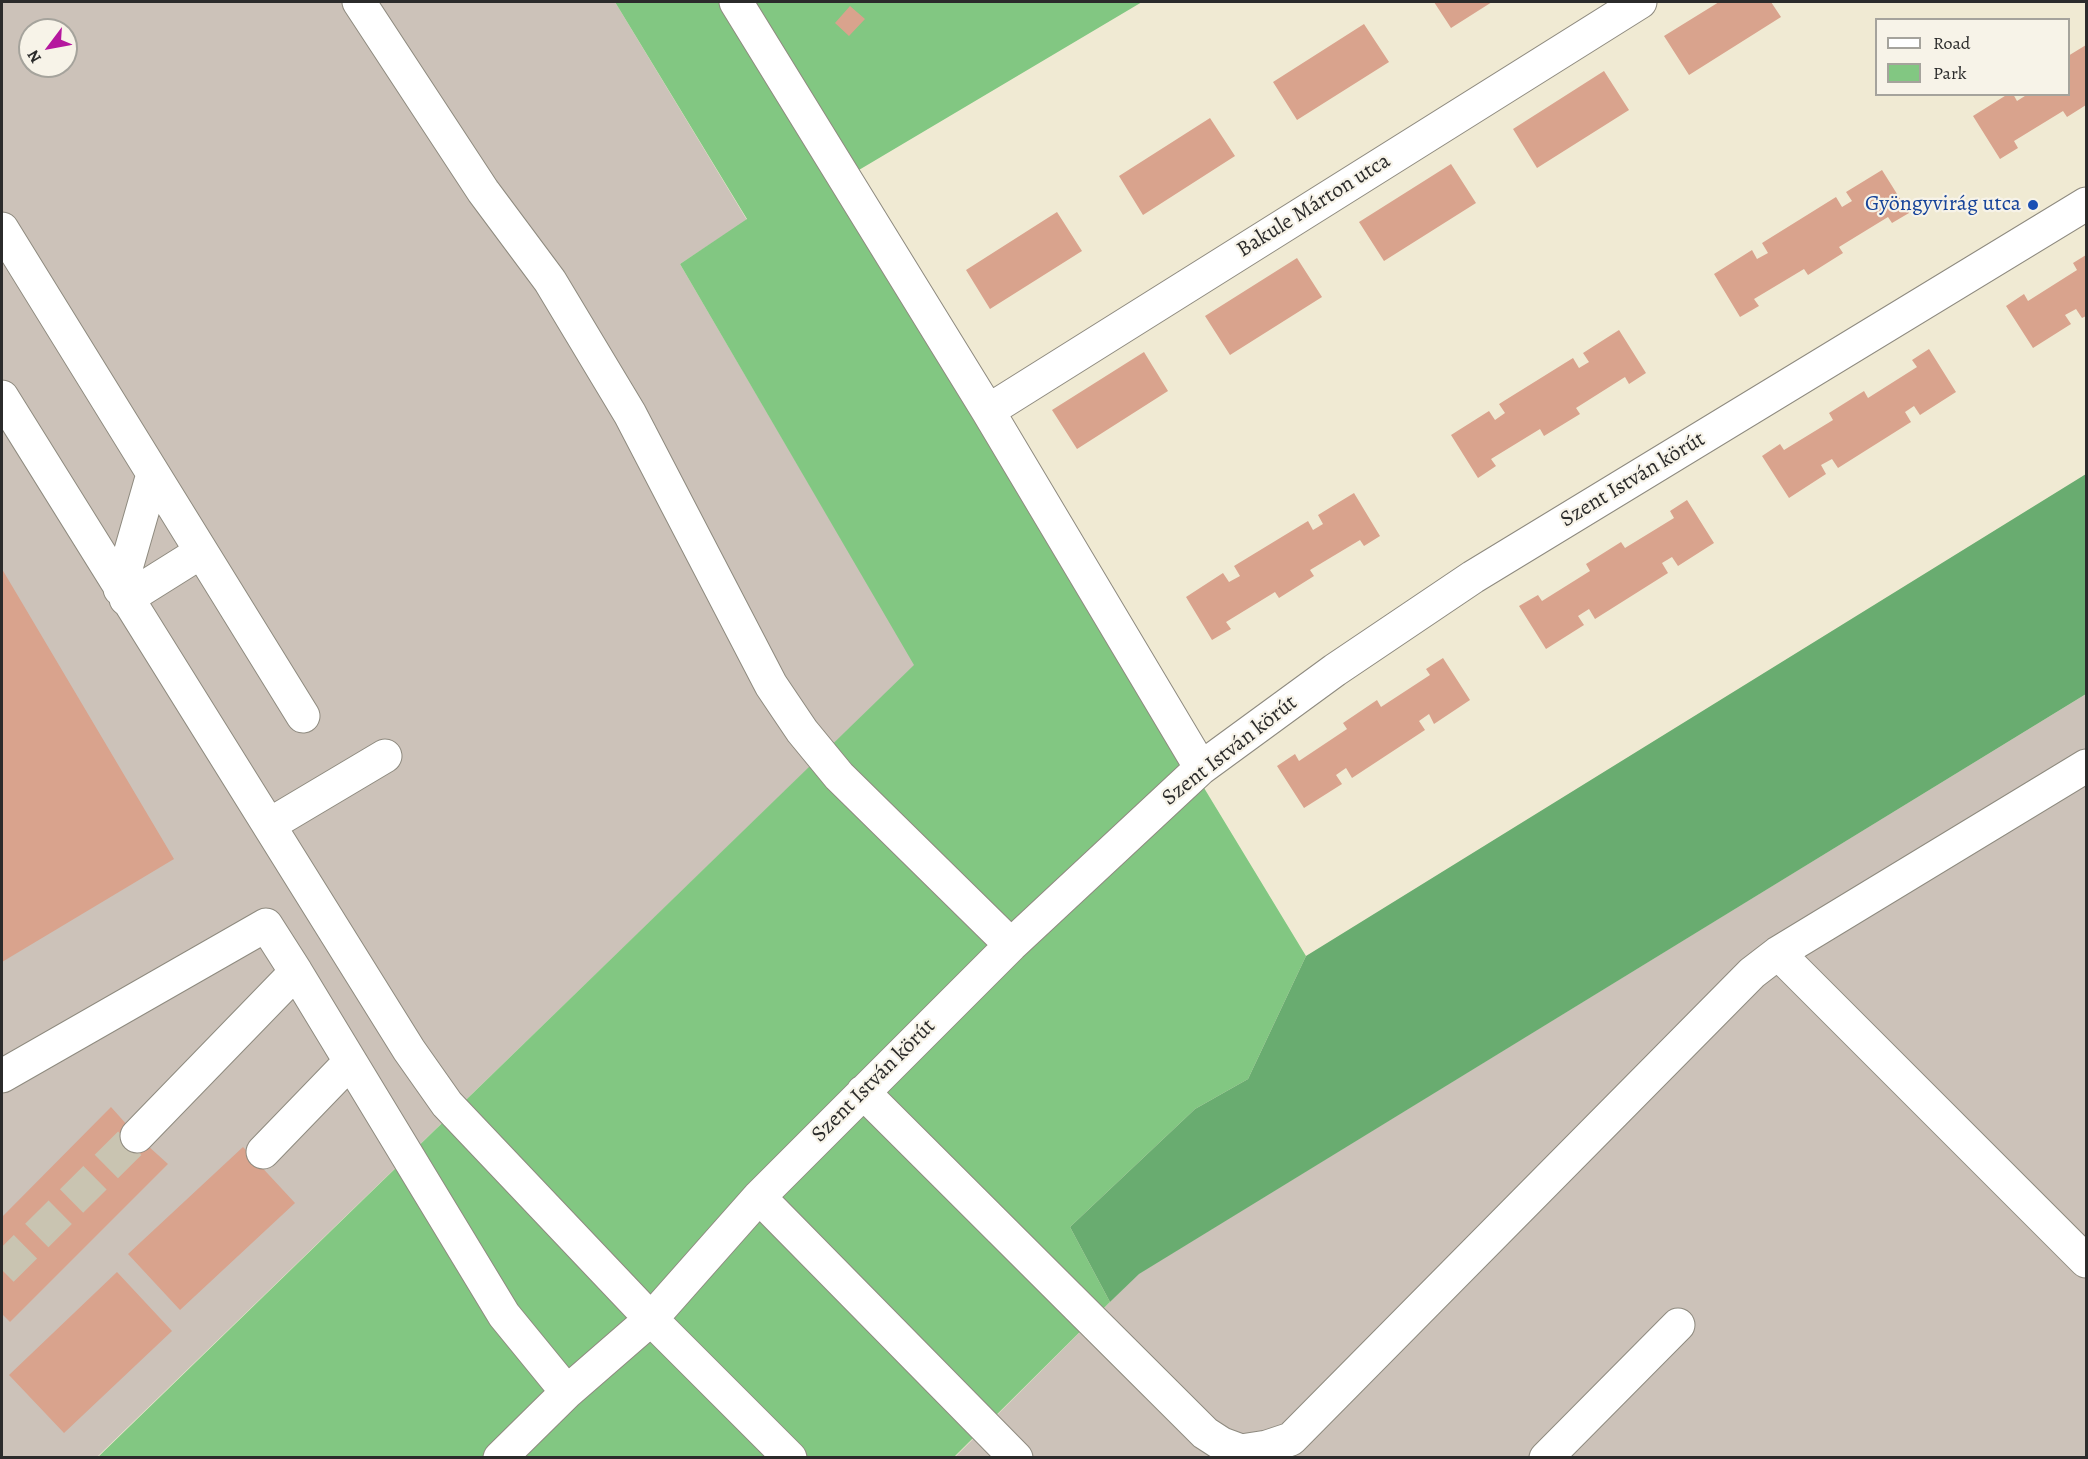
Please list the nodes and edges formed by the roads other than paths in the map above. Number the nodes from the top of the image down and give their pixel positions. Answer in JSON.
{"nodes":[{"id":1,"x":359,"y":2,"type":"edge"},
{"id":2,"x":736,"y":2,"type":"edge"},
{"id":3,"x":1640,"y":2,"type":"edge"},
{"id":4,"x":2086,"y":204,"type":"edge"},
{"id":5,"x":2,"y":229,"type":"edge"},
{"id":6,"x":2,"y":397,"type":"edge"},
{"id":7,"x":988,"y":411,"type":"junction"},
{"id":8,"x":153,"y":474,"type":"junction"},
{"id":9,"x":201,"y":552,"type":"junction"},
{"id":10,"x":123,"y":594,"type":"junction"},
{"id":11,"x":303,"y":717,"type":"dead end"},
{"id":12,"x":385,"y":756,"type":"dead end"},
{"id":13,"x":2086,"y":766,"type":"edge"},
{"id":14,"x":1201,"y":768,"type":"junction"},
{"id":15,"x":268,"y":825,"type":"junction"},
{"id":16,"x":1011,"y":945,"type":"junction"},
{"id":17,"x":1778,"y":953,"type":"junction"},
{"id":18,"x":296,"y":972,"type":"junction"},
{"id":19,"x":351,"y":1062,"type":"junction"},
{"id":20,"x":2,"y":1076,"type":"edge"},
{"id":21,"x":863,"y":1092,"type":"junction"},
{"id":22,"x":137,"y":1136,"type":"tunnel mouth"},
{"id":23,"x":263,"y":1152,"type":"dead end"},
{"id":24,"x":759,"y":1197,"type":"junction"},
{"id":25,"x":2086,"y":1261,"type":"edge"},
{"id":26,"x":651,"y":1319,"type":"junction"},
{"id":27,"x":1678,"y":1325,"type":"dead end"},
{"id":28,"x":567,"y":1392,"type":"junction"},
{"id":29,"x":500,"y":1458,"type":"edge"},
{"id":30,"x":790,"y":1458,"type":"edge"},
{"id":31,"x":1016,"y":1458,"type":"edge"},
{"id":32,"x":1546,"y":1458,"type":"edge"}],
"edges":[{"from":1,"to":16,"type":"street"},
{"from":2,"to":7,"type":"street"},
{"from":3,"to":7,"type":"street","name":"Bakule Márton utca"},
{"from":4,"to":14,"type":"street","name":"Szent István körút"},
{"from":5,"to":8,"type":"street"},
{"from":6,"to":10,"type":"street"},
{"from":7,"to":14,"type":"street"},
{"from":8,"to":9,"type":"street"},
{"from":8,"to":10,"type":"street"},
{"from":9,"to":10,"type":"street"},
{"from":9,"to":11,"type":"street"},
{"from":10,"to":15,"type":"street"},
{"from":12,"to":15,"type":"street"},
{"from":13,"to":17,"type":"street"},
{"from":14,"to":16,"type":"street","name":"Szent István körút"},
{"from":15,"to":26,"type":"street"},
{"from":16,"to":21,"type":"street","name":"Szent István körút"},
{"from":17,"to":21,"type":"street"},
{"from":17,"to":25,"type":"street"},
{"from":18,"to":19,"type":"street"},
{"from":18,"to":20,"type":"street"},
{"from":18,"to":22,"type":"street"},
{"from":19,"to":23,"type":"street"},
{"from":19,"to":28,"type":"street"},
{"from":21,"to":24,"type":"street","name":"Szent István körút"},
{"from":24,"to":26,"type":"street","name":"Szent István körút"},
{"from":24,"to":31,"type":"street"},
{"from":26,"to":28,"type":"street","name":"Szent István körút"},
{"from":26,"to":30,"type":"street"},
{"from":27,"to":32,"type":"street"},
{"from":28,"to":29,"type":"street","name":"Szent István körút"}]}
